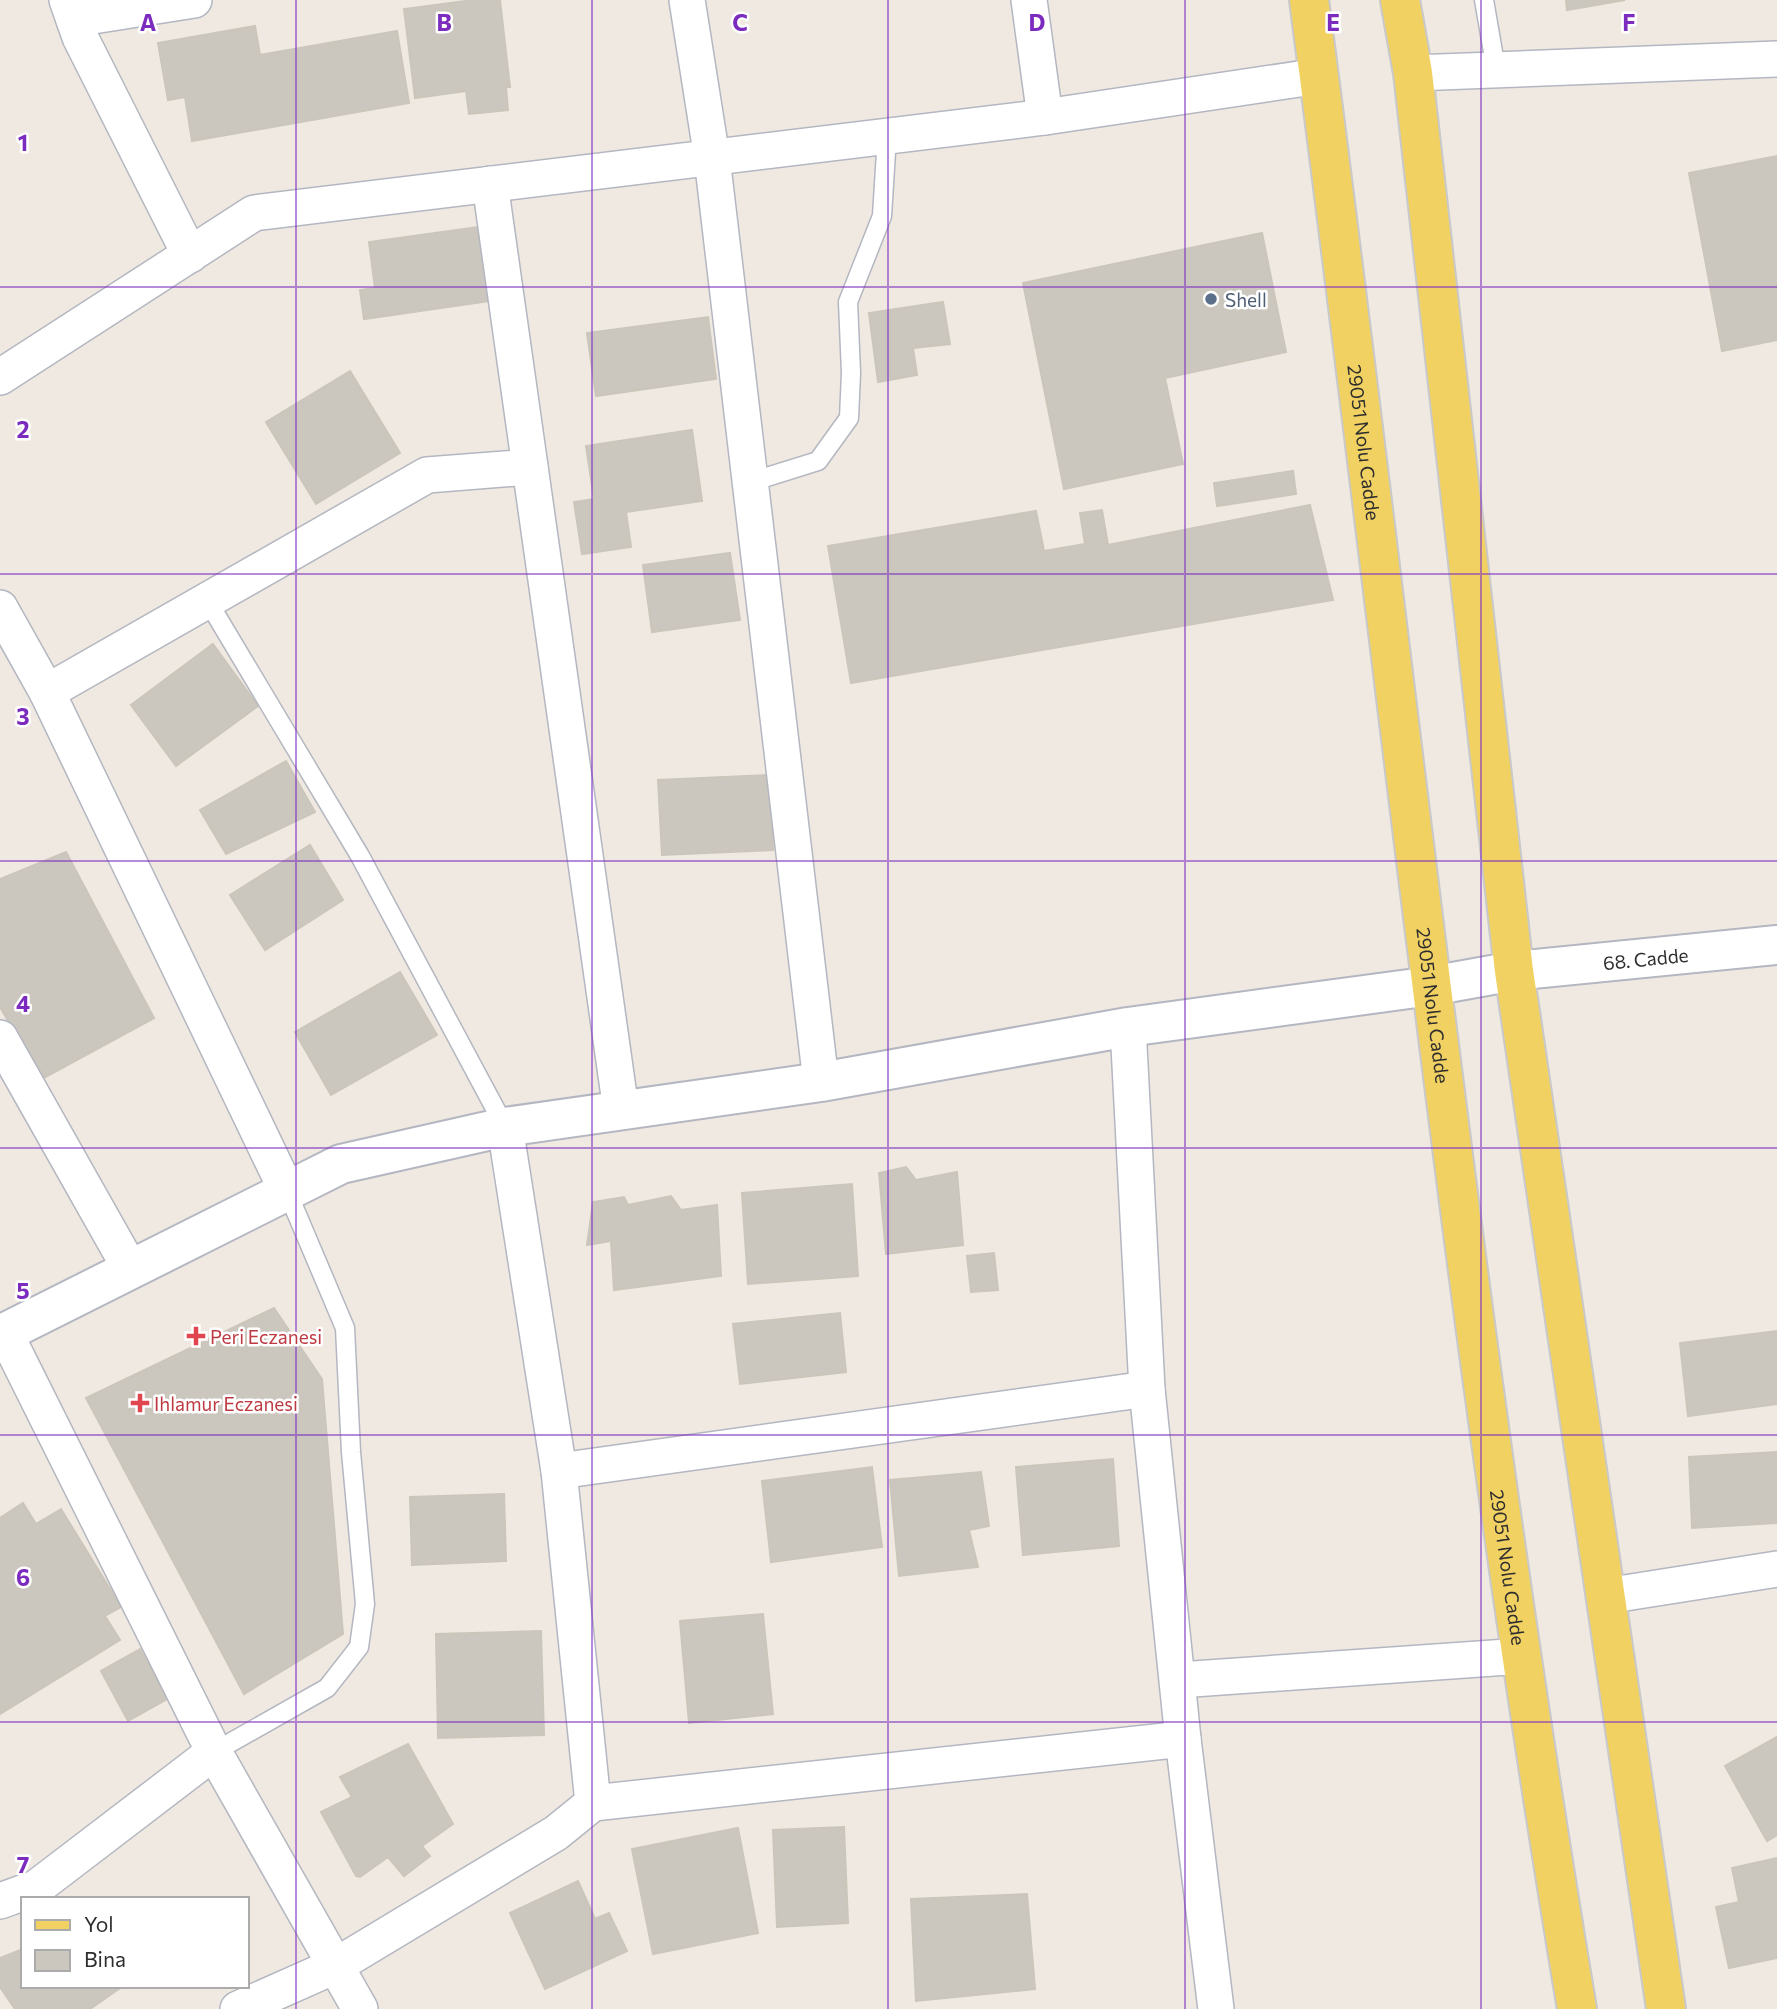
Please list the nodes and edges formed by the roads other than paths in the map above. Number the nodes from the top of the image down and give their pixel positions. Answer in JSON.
{"nodes":[{"id":1,"x":194,"y":0,"type":"edge"},
{"id":2,"x":687,"y":0,"type":"edge"},
{"id":3,"x":1029,"y":0,"type":"edge"},
{"id":4,"x":1309,"y":0,"type":"edge"},
{"id":5,"x":1400,"y":0,"type":"edge"},
{"id":6,"x":1484,"y":0,"type":"edge"},
{"id":7,"x":70,"y":10,"type":"edge"},
{"id":8,"x":1777,"y":59,"type":"edge"},
{"id":9,"x":1496,"y":69,"type":"junction"},
{"id":10,"x":1413,"y":73,"type":"junction"},
{"id":11,"x":1319,"y":76,"type":"junction"},
{"id":12,"x":1045,"y":117,"type":"junction"},
{"id":13,"x":887,"y":136,"type":"junction"},
{"id":14,"x":712,"y":158,"type":"junction"},
{"id":15,"x":490,"y":184,"type":"junction"},
{"id":16,"x":190,"y":255,"type":"junction"},
{"id":17,"x":0,"y":377,"type":"edge"},
{"id":18,"x":530,"y":467,"type":"junction"},
{"id":19,"x":751,"y":482,"type":"junction"},
{"id":20,"x":207,"y":600,"type":"junction"},
{"id":21,"x":0,"y":608,"type":"edge"},
{"id":22,"x":47,"y":692,"type":"junction"},
{"id":23,"x":1777,"y":945,"type":"edge"},
{"id":24,"x":1514,"y":971,"type":"junction"},
{"id":25,"x":1431,"y":986,"type":"junction"},
{"id":26,"x":1128,"y":1027,"type":"junction"},
{"id":27,"x":0,"y":1038,"type":"edge"},
{"id":28,"x":821,"y":1082,"type":"junction"},
{"id":29,"x":621,"y":1110,"type":"junction"},
{"id":30,"x":505,"y":1127,"type":"junction"},
{"id":31,"x":287,"y":1191,"type":"junction"},
{"id":32,"x":131,"y":1269,"type":"junction"},
{"id":33,"x":3,"y":1334,"type":"edge"},
{"id":34,"x":1147,"y":1389,"type":"junction"},
{"id":35,"x":559,"y":1471,"type":"junction"},
{"id":36,"x":1777,"y":1569,"type":"edge"},
{"id":37,"x":1606,"y":1596,"type":"junction"},
{"id":38,"x":1522,"y":1656,"type":"junction"},
{"id":39,"x":1179,"y":1680,"type":"junction"},
{"id":40,"x":1183,"y":1739,"type":"junction"},
{"id":41,"x":214,"y":1752,"type":"junction"},
{"id":42,"x":593,"y":1803,"type":"junction"},
{"id":43,"x":0,"y":1901,"type":"edge"},
{"id":44,"x":337,"y":1965,"type":"junction"},
{"id":45,"x":238,"y":2009,"type":"edge"},
{"id":46,"x":360,"y":2009,"type":"edge"},
{"id":47,"x":1216,"y":2009,"type":"edge"},
{"id":48,"x":1577,"y":2009,"type":"edge"},
{"id":49,"x":1666,"y":2009,"type":"edge"}],
"edges":[{"from":1,"to":7,"type":"street"},
{"from":2,"to":14,"type":"street"},
{"from":3,"to":12,"type":"street"},
{"from":4,"to":11,"type":"main road","name":"29051 Nolu Cadde"},
{"from":5,"to":10,"type":"main road"},
{"from":6,"to":9,"type":"lane"},
{"from":7,"to":16,"type":"street"},
{"from":8,"to":9,"type":"street"},
{"from":9,"to":10,"type":"street"},
{"from":10,"to":24,"type":"main road"},
{"from":11,"to":12,"type":"street"},
{"from":11,"to":25,"type":"main road","name":"29051 Nolu Cadde"},
{"from":12,"to":13,"type":"street"},
{"from":13,"to":14,"type":"street"},
{"from":13,"to":19,"type":"lane"},
{"from":14,"to":15,"type":"street"},
{"from":14,"to":19,"type":"street"},
{"from":15,"to":16,"type":"street"},
{"from":15,"to":18,"type":"street"},
{"from":16,"to":17,"type":"street"},
{"from":18,"to":20,"type":"street"},
{"from":18,"to":29,"type":"street"},
{"from":19,"to":28,"type":"street"},
{"from":20,"to":22,"type":"street"},
{"from":20,"to":30,"type":"lane"},
{"from":21,"to":22,"type":"street"},
{"from":22,"to":31,"type":"street"},
{"from":23,"to":24,"type":"street","name":"68. Cadde"},
{"from":24,"to":25,"type":"street","name":"68. Cadde"},
{"from":24,"to":37,"type":"main road"},
{"from":25,"to":26,"type":"street","name":"68. Cadde"},
{"from":25,"to":38,"type":"main road","name":"29051 Nolu Cadde"},
{"from":26,"to":28,"type":"street","name":"68. Cadde"},
{"from":26,"to":34,"type":"street"},
{"from":27,"to":32,"type":"street"},
{"from":28,"to":29,"type":"street","name":"68. Cadde"},
{"from":29,"to":30,"type":"street","name":"68. Cadde"},
{"from":30,"to":31,"type":"street","name":"68. Cadde"},
{"from":30,"to":35,"type":"street"},
{"from":31,"to":32,"type":"street","name":"68. Cadde"},
{"from":31,"to":41,"type":"lane"},
{"from":32,"to":33,"type":"street","name":"68. Cadde"},
{"from":33,"to":41,"type":"street"},
{"from":34,"to":35,"type":"street"},
{"from":34,"to":39,"type":"street"},
{"from":35,"to":42,"type":"street"},
{"from":36,"to":37,"type":"street"},
{"from":37,"to":49,"type":"main road"},
{"from":38,"to":39,"type":"street"},
{"from":38,"to":48,"type":"main road","name":"29051 Nolu Cadde"},
{"from":39,"to":40,"type":"street"},
{"from":40,"to":42,"type":"street"},
{"from":40,"to":47,"type":"street"},
{"from":41,"to":43,"type":"street"},
{"from":41,"to":44,"type":"street"},
{"from":42,"to":44,"type":"street"},
{"from":44,"to":45,"type":"street"},
{"from":44,"to":46,"type":"street"}]}
